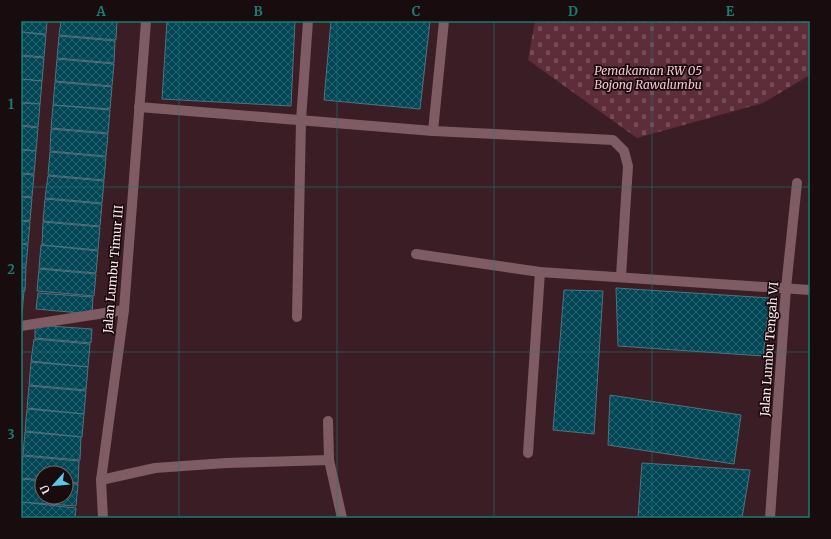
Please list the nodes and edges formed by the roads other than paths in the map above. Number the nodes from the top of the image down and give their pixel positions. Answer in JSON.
{"nodes":[{"id":1,"x":146,"y":21,"type":"edge"},
{"id":2,"x":308,"y":21,"type":"edge"},
{"id":3,"x":444,"y":21,"type":"edge"},
{"id":4,"x":139,"y":107,"type":"junction"},
{"id":5,"x":302,"y":120,"type":"junction"},
{"id":6,"x":433,"y":131,"type":"junction"},
{"id":7,"x":797,"y":183,"type":"dead end"},
{"id":8,"x":416,"y":254,"type":"dead end"},
{"id":9,"x":540,"y":272,"type":"junction"},
{"id":10,"x":621,"y":276,"type":"junction"},
{"id":11,"x":786,"y":288,"type":"junction"},
{"id":12,"x":810,"y":290,"type":"edge"},
{"id":13,"x":124,"y":310,"type":"junction"},
{"id":14,"x":297,"y":317,"type":"dead end"},
{"id":15,"x":21,"y":326,"type":"edge"},
{"id":16,"x":328,"y":421,"type":"dead end"},
{"id":17,"x":528,"y":453,"type":"dead end"},
{"id":18,"x":329,"y":460,"type":"junction"},
{"id":19,"x":101,"y":480,"type":"junction"},
{"id":20,"x":103,"y":518,"type":"edge"},
{"id":21,"x":342,"y":518,"type":"edge"},
{"id":22,"x":770,"y":518,"type":"edge"}],
"edges":[{"from":1,"to":4,"type":"street","name":"Jalan Lumbu Timur III"},
{"from":2,"to":5,"type":"street"},
{"from":3,"to":6,"type":"street"},
{"from":4,"to":5,"type":"street"},
{"from":4,"to":13,"type":"street","name":"Jalan Lumbu Timur III"},
{"from":5,"to":6,"type":"street"},
{"from":5,"to":14,"type":"street"},
{"from":6,"to":10,"type":"street"},
{"from":7,"to":11,"type":"street","name":"Jalan Lumbu Tengah VI"},
{"from":8,"to":9,"type":"street"},
{"from":9,"to":10,"type":"street"},
{"from":9,"to":17,"type":"street"},
{"from":10,"to":11,"type":"street"},
{"from":11,"to":12,"type":"street"},
{"from":11,"to":22,"type":"street","name":"Jalan Lumbu Tengah VI"},
{"from":13,"to":15,"type":"street"},
{"from":13,"to":19,"type":"street","name":"Jalan Lumbu Timur III"},
{"from":16,"to":18,"type":"street"},
{"from":18,"to":19,"type":"street"},
{"from":18,"to":21,"type":"street"},
{"from":19,"to":20,"type":"street","name":"Jalan Lumbu Timur III"}]}
